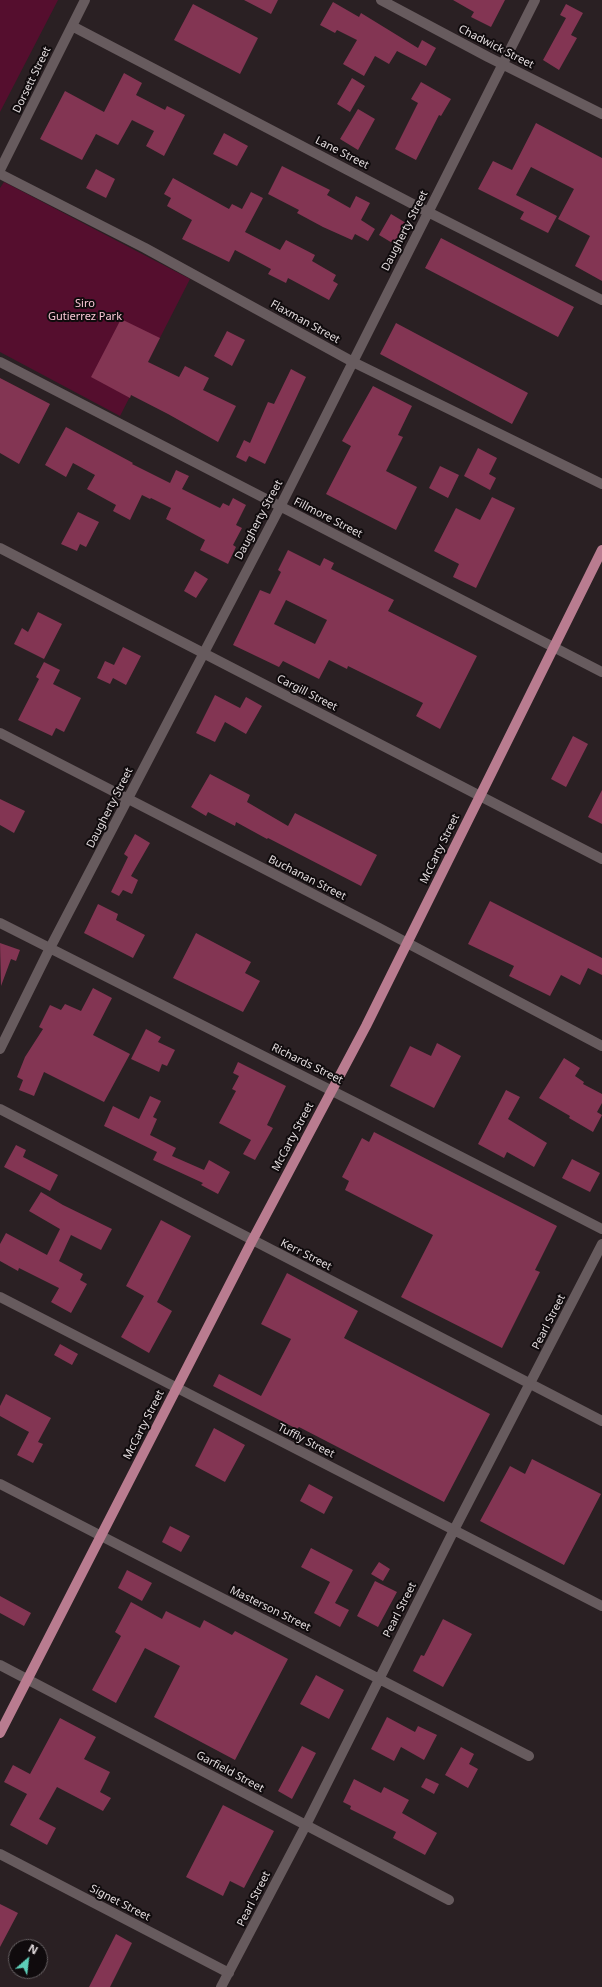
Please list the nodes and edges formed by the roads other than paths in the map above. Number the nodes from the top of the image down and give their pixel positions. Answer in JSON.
{"nodes":[{"id":1,"x":85,"y":0,"type":"edge"},
{"id":2,"x":380,"y":0,"type":"edge"},
{"id":3,"x":536,"y":0,"type":"edge"},
{"id":4,"x":72,"y":26,"type":"junction"},
{"id":5,"x":502,"y":64,"type":"junction"},
{"id":6,"x":602,"y":114,"type":"edge"},
{"id":7,"x":0,"y":170,"type":"edge"},
{"id":8,"x":0,"y":174,"type":"edge"},
{"id":9,"x":428,"y":212,"type":"junction"},
{"id":10,"x":602,"y":300,"type":"edge"},
{"id":11,"x":0,"y":362,"type":"edge"},
{"id":12,"x":353,"y":362,"type":"junction"},
{"id":13,"x":602,"y":484,"type":"edge"},
{"id":14,"x":280,"y":507,"type":"junction"},
{"id":15,"x":0,"y":548,"type":"edge"},
{"id":16,"x":602,"y":550,"type":"edge"},
{"id":17,"x":553,"y":647,"type":"junction"},
{"id":18,"x":203,"y":652,"type":"junction"},
{"id":19,"x":602,"y":672,"type":"edge"},
{"id":20,"x":0,"y":733,"type":"edge"},
{"id":21,"x":480,"y":796,"type":"junction"},
{"id":22,"x":128,"y":799,"type":"junction"},
{"id":23,"x":602,"y":859,"type":"edge"},
{"id":24,"x":0,"y":922,"type":"edge"},
{"id":25,"x":407,"y":943,"type":"junction"},
{"id":26,"x":50,"y":948,"type":"junction"},
{"id":27,"x":602,"y":1046,"type":"edge"},
{"id":28,"x":0,"y":1049,"type":"edge"},
{"id":29,"x":331,"y":1090,"type":"junction"},
{"id":30,"x":0,"y":1109,"type":"edge"},
{"id":31,"x":602,"y":1229,"type":"edge"},
{"id":32,"x":252,"y":1241,"type":"junction"},
{"id":33,"x":602,"y":1244,"type":"edge"},
{"id":34,"x":0,"y":1297,"type":"edge"},
{"id":35,"x":530,"y":1384,"type":"junction"},
{"id":36,"x":176,"y":1388,"type":"junction"},
{"id":37,"x":602,"y":1421,"type":"edge"},
{"id":38,"x":0,"y":1484,"type":"edge"},
{"id":39,"x":454,"y":1530,"type":"junction"},
{"id":40,"x":102,"y":1536,"type":"junction"},
{"id":41,"x":602,"y":1606,"type":"edge"},
{"id":42,"x":0,"y":1665,"type":"edge"},
{"id":43,"x":378,"y":1678,"type":"junction"},
{"id":44,"x":27,"y":1679,"type":"junction"},
{"id":45,"x":0,"y":1733,"type":"edge"},
{"id":46,"x":529,"y":1756,"type":"dead end"},
{"id":47,"x":306,"y":1825,"type":"junction"},
{"id":48,"x":0,"y":1854,"type":"edge"},
{"id":49,"x":450,"y":1900,"type":"dead end"},
{"id":50,"x":229,"y":1973,"type":"junction"},
{"id":51,"x":221,"y":1987,"type":"edge"}],
"edges":[{"from":1,"to":4,"type":"street","name":"Dorsett Street"},
{"from":2,"to":5,"type":"street","name":"Chadwick Street"},
{"from":3,"to":5,"type":"street","name":"Daugherty Street"},
{"from":4,"to":7,"type":"street","name":"Dorsett Street"},
{"from":4,"to":9,"type":"street","name":"Lane Street"},
{"from":5,"to":6,"type":"street","name":"Chadwick Street"},
{"from":5,"to":9,"type":"street","name":"Daugherty Street"},
{"from":8,"to":12,"type":"street","name":"Flaxman Street"},
{"from":9,"to":10,"type":"street","name":"Lane Street"},
{"from":9,"to":12,"type":"street","name":"Daugherty Street"},
{"from":11,"to":14,"type":"street","name":"Fillmore Street"},
{"from":12,"to":13,"type":"street","name":"Flaxman Street"},
{"from":12,"to":14,"type":"street","name":"Daugherty Street"},
{"from":14,"to":17,"type":"street","name":"Fillmore Street"},
{"from":14,"to":18,"type":"street","name":"Daugherty Street"},
{"from":15,"to":18,"type":"street","name":"Cargill Street"},
{"from":16,"to":17,"type":"main road","name":"McCarty Street"},
{"from":17,"to":19,"type":"street","name":"Fillmore Street"},
{"from":17,"to":21,"type":"main road","name":"McCarty Street"},
{"from":18,"to":21,"type":"street","name":"Cargill Street"},
{"from":18,"to":22,"type":"street","name":"Daugherty Street"},
{"from":20,"to":22,"type":"street","name":"Buchanan Street"},
{"from":21,"to":23,"type":"street","name":"Cargill Street"},
{"from":21,"to":25,"type":"main road","name":"McCarty Street"},
{"from":22,"to":25,"type":"street","name":"Buchanan Street"},
{"from":22,"to":26,"type":"street","name":"Daugherty Street"},
{"from":24,"to":26,"type":"street","name":"Richards Street"},
{"from":25,"to":27,"type":"street","name":"Buchanan Street"},
{"from":25,"to":29,"type":"main road","name":"McCarty Street"},
{"from":26,"to":28,"type":"street","name":"Daugherty Street"},
{"from":26,"to":29,"type":"street","name":"Richards Street"},
{"from":29,"to":31,"type":"street","name":"Richards Street"},
{"from":29,"to":32,"type":"main road","name":"McCarty Street"},
{"from":30,"to":32,"type":"street","name":"Kerr Street"},
{"from":32,"to":35,"type":"street","name":"Kerr Street"},
{"from":32,"to":36,"type":"main road","name":"McCarty Street"},
{"from":33,"to":35,"type":"street","name":"Pearl Street"},
{"from":34,"to":36,"type":"street","name":"Tuffly Street"},
{"from":35,"to":37,"type":"street","name":"Kerr Street"},
{"from":35,"to":39,"type":"street","name":"Pearl Street"},
{"from":36,"to":39,"type":"street","name":"Tuffly Street"},
{"from":36,"to":40,"type":"main road","name":"McCarty Street"},
{"from":38,"to":40,"type":"street","name":"Masterson Street"},
{"from":39,"to":41,"type":"street","name":"Tuffly Street"},
{"from":39,"to":43,"type":"street","name":"Pearl Street"},
{"from":40,"to":43,"type":"street","name":"Masterson Street"},
{"from":40,"to":44,"type":"main road","name":"McCarty Street"},
{"from":42,"to":44,"type":"street","name":"Garfield Street"},
{"from":43,"to":46,"type":"street","name":"Masterson Street"},
{"from":43,"to":47,"type":"street","name":"Pearl Street"},
{"from":44,"to":45,"type":"main road","name":"McCarty Street"},
{"from":44,"to":47,"type":"street","name":"Garfield Street"},
{"from":47,"to":49,"type":"street","name":"Garfield Street"},
{"from":47,"to":50,"type":"street","name":"Pearl Street"},
{"from":48,"to":50,"type":"street","name":"Signet Street"},
{"from":50,"to":51,"type":"street","name":"Pearl Street"}]}
